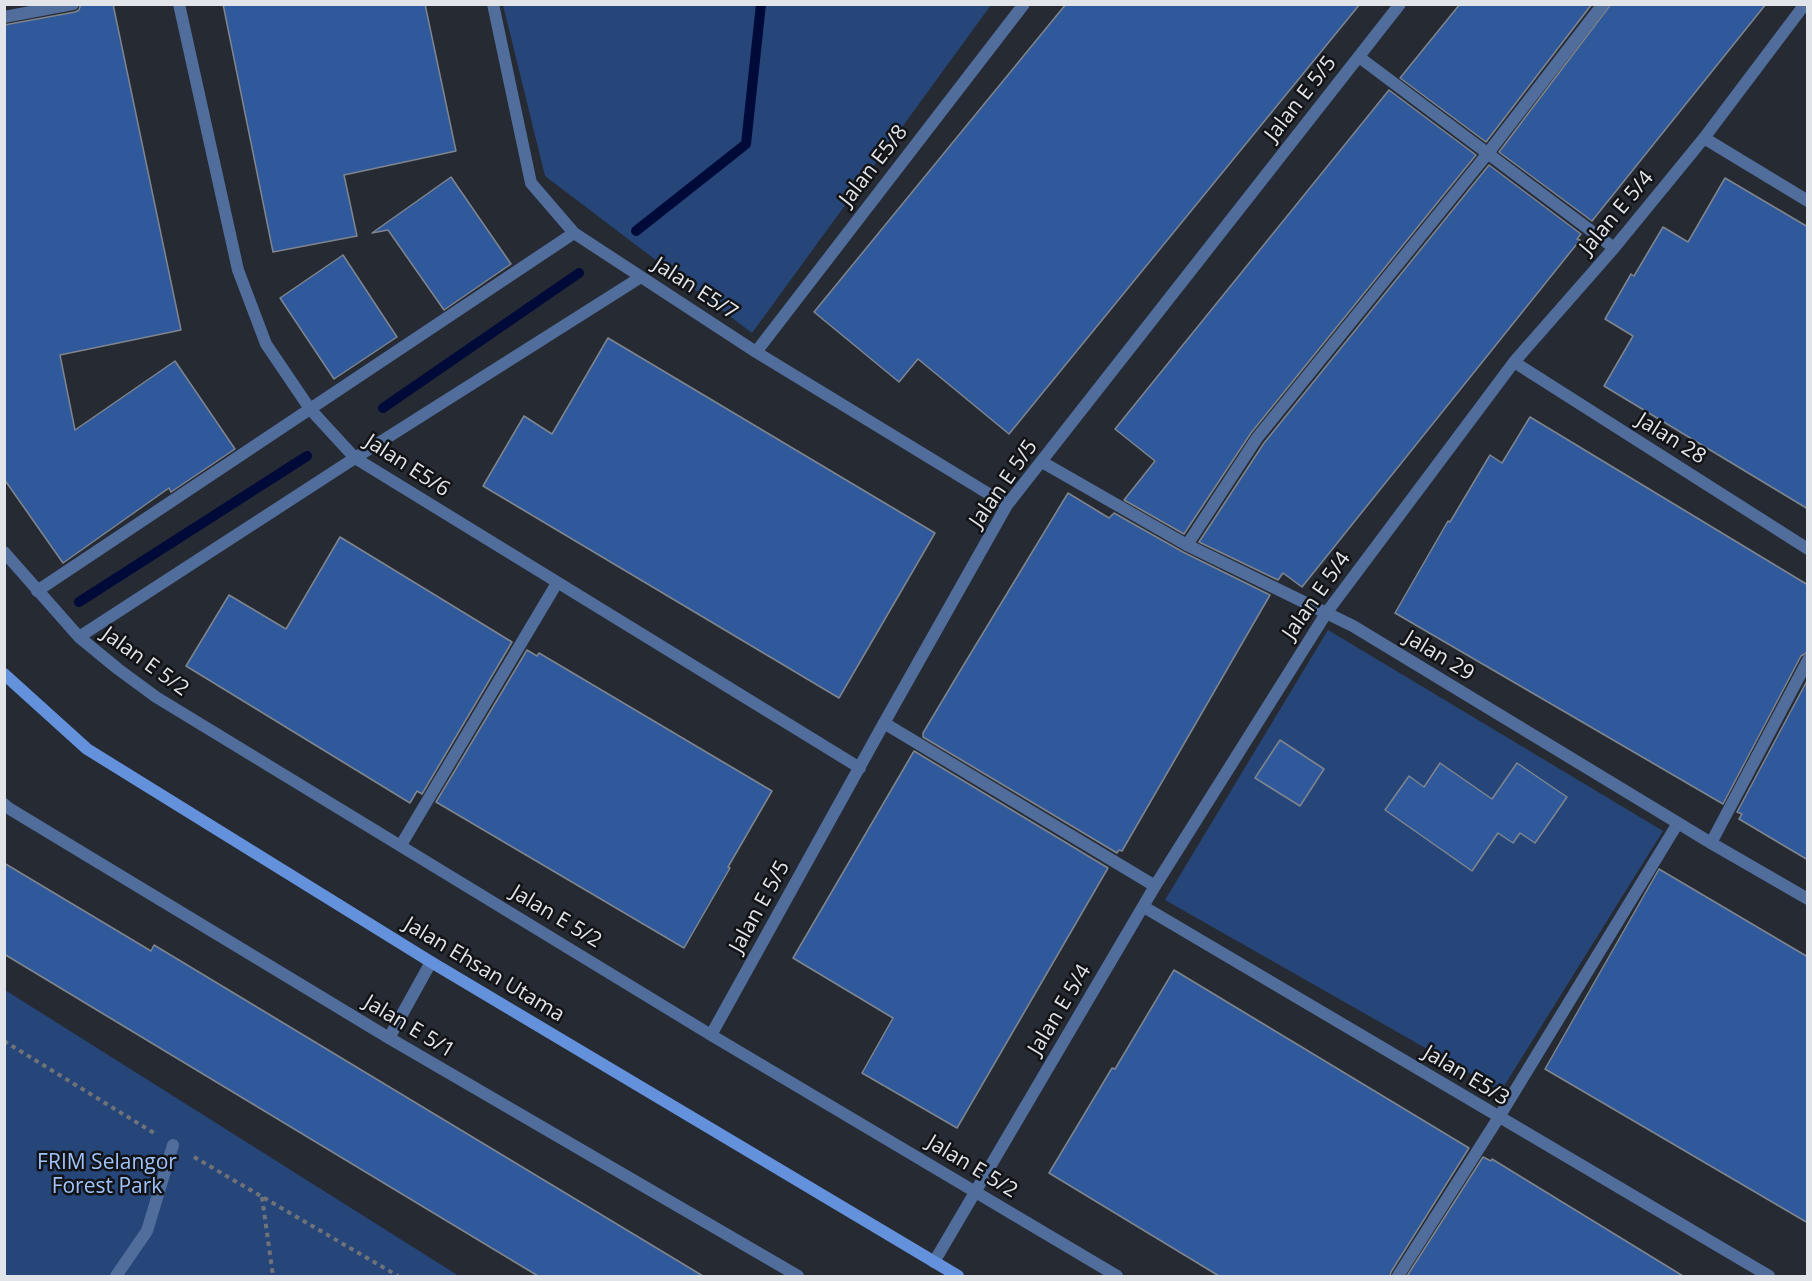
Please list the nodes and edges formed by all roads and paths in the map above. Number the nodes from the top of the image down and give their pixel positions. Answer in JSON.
{"nodes":[{"id":1,"x":73,"y":4,"type":"edge"},
{"id":2,"x":178,"y":4,"type":"edge"},
{"id":3,"x":494,"y":4,"type":"edge"},
{"id":4,"x":1024,"y":4,"type":"edge"},
{"id":5,"x":1400,"y":4,"type":"edge"},
{"id":6,"x":1603,"y":4,"type":"edge"},
{"id":7,"x":1805,"y":4,"type":"edge"},
{"id":8,"x":4,"y":17,"type":"edge"},
{"id":9,"x":1359,"y":57,"type":"junction"},
{"id":10,"x":1704,"y":138,"type":"junction"},
{"id":11,"x":1488,"y":153,"type":"junction"},
{"id":12,"x":1808,"y":201,"type":"edge"},
{"id":13,"x":574,"y":232,"type":"junction"},
{"id":14,"x":1614,"y":248,"type":"junction"},
{"id":15,"x":641,"y":277,"type":"junction"},
{"id":16,"x":756,"y":352,"type":"junction"},
{"id":17,"x":1514,"y":362,"type":"junction"},
{"id":18,"x":310,"y":409,"type":"junction"},
{"id":19,"x":355,"y":458,"type":"junction"},
{"id":20,"x":1042,"y":462,"type":"junction"},
{"id":21,"x":1007,"y":506,"type":"junction"},
{"id":22,"x":1187,"y":545,"type":"junction"},
{"id":23,"x":1808,"y":549,"type":"edge"},
{"id":24,"x":4,"y":552,"type":"edge"},
{"id":25,"x":556,"y":584,"type":"junction"},
{"id":26,"x":37,"y":591,"type":"junction"},
{"id":27,"x":1327,"y":612,"type":"junction"},
{"id":28,"x":79,"y":637,"type":"junction"},
{"id":29,"x":1808,"y":660,"type":"edge"},
{"id":30,"x":4,"y":674,"type":"edge"},
{"id":31,"x":884,"y":723,"type":"junction"},
{"id":32,"x":860,"y":768,"type":"junction"},
{"id":33,"x":4,"y":804,"type":"edge"},
{"id":34,"x":1678,"y":823,"type":"junction"},
{"id":35,"x":1710,"y":843,"type":"junction"},
{"id":36,"x":401,"y":845,"type":"junction"},
{"id":37,"x":1155,"y":886,"type":"junction"},
{"id":38,"x":1808,"y":899,"type":"edge"},
{"id":39,"x":1144,"y":908,"type":"junction"},
{"id":40,"x":431,"y":962,"type":"junction"},
{"id":41,"x":711,"y":1035,"type":"junction"},
{"id":42,"x":389,"y":1038,"type":"junction"},
{"id":43,"x":4,"y":1041,"type":"edge"},
{"id":44,"x":1498,"y":1118,"type":"junction"},
{"id":45,"x":173,"y":1145,"type":"junction"},
{"id":46,"x":974,"y":1191,"type":"junction"},
{"id":47,"x":262,"y":1197,"type":"junction"},
{"id":48,"x":934,"y":1262,"type":"junction"},
{"id":49,"x":116,"y":1276,"type":"edge"},
{"id":50,"x":273,"y":1276,"type":"edge"},
{"id":51,"x":398,"y":1276,"type":"edge"},
{"id":52,"x":798,"y":1276,"type":"edge"},
{"id":53,"x":958,"y":1276,"type":"edge"},
{"id":54,"x":1117,"y":1276,"type":"edge"},
{"id":55,"x":1398,"y":1276,"type":"edge"},
{"id":56,"x":1769,"y":1276,"type":"edge"}],
"edges":[{"from":1,"to":8,"type":"street"},
{"from":2,"to":18,"type":"street","name":"Jalan E5/6"},
{"from":3,"to":13,"type":"street","name":"Jalan E5/7"},
{"from":4,"to":16,"type":"street","name":"Jalan E5/8"},
{"from":5,"to":9,"type":"street","name":"Jalan E 5/5"},
{"from":6,"to":11,"type":"street"},
{"from":7,"to":10,"type":"street","name":"Jalan E 5/4"},
{"from":9,"to":11,"type":"street"},
{"from":9,"to":20,"type":"street","name":"Jalan E 5/5"},
{"from":10,"to":12,"type":"street"},
{"from":10,"to":14,"type":"street","name":"Jalan E 5/4"},
{"from":11,"to":14,"type":"street"},
{"from":11,"to":22,"type":"street"},
{"from":13,"to":15,"type":"street","name":"Jalan E5/7"},
{"from":13,"to":18,"type":"street"},
{"from":14,"to":17,"type":"street","name":"Jalan E 5/4"},
{"from":15,"to":16,"type":"street","name":"Jalan E5/7"},
{"from":15,"to":19,"type":"street"},
{"from":16,"to":21,"type":"street","name":"Jalan E5/7"},
{"from":17,"to":23,"type":"street","name":"Jalan 28"},
{"from":17,"to":27,"type":"street","name":"Jalan E 5/4"},
{"from":18,"to":19,"type":"street","name":"Jalan E5/6"},
{"from":18,"to":26,"type":"street"},
{"from":19,"to":25,"type":"street","name":"Jalan E5/6"},
{"from":19,"to":28,"type":"street"},
{"from":20,"to":21,"type":"street","name":"Jalan E 5/5"},
{"from":20,"to":22,"type":"street","name":"Jalan 29"},
{"from":21,"to":31,"type":"street","name":"Jalan E 5/5"},
{"from":22,"to":27,"type":"street","name":"Jalan 29"},
{"from":24,"to":26,"type":"street","name":"Jalan E 5/2"},
{"from":25,"to":32,"type":"street","name":"Jalan E5/6"},
{"from":25,"to":36,"type":"street"},
{"from":26,"to":28,"type":"street","name":"Jalan E 5/2"},
{"from":27,"to":34,"type":"street","name":"Jalan 29"},
{"from":27,"to":37,"type":"street","name":"Jalan E 5/4"},
{"from":28,"to":36,"type":"street","name":"Jalan E 5/2"},
{"from":29,"to":35,"type":"street"},
{"from":30,"to":40,"type":"street","name":"Jalan Ehsan Utama"},
{"from":31,"to":32,"type":"street","name":"Jalan E 5/5"},
{"from":31,"to":37,"type":"street"},
{"from":32,"to":41,"type":"street","name":"Jalan E 5/5"},
{"from":33,"to":42,"type":"street","name":"Jalan E 5/1"},
{"from":34,"to":35,"type":"street","name":"Jalan 29"},
{"from":34,"to":44,"type":"street"},
{"from":35,"to":38,"type":"street","name":"Jalan 29"},
{"from":36,"to":41,"type":"street","name":"Jalan E 5/2"},
{"from":37,"to":39,"type":"street","name":"Jalan E 5/4"},
{"from":39,"to":44,"type":"street","name":"Jalan E5/3"},
{"from":39,"to":46,"type":"street","name":"Jalan E 5/4"},
{"from":40,"to":42,"type":"street"},
{"from":40,"to":48,"type":"street","name":"Jalan Ehsan Utama"},
{"from":41,"to":46,"type":"street","name":"Jalan E 5/2"},
{"from":42,"to":52,"type":"street","name":"Jalan E 5/1"},
{"from":43,"to":45,"type":"path"},
{"from":44,"to":55,"type":"street"},
{"from":44,"to":56,"type":"street","name":"Jalan E5/3"},
{"from":45,"to":47,"type":"path"},
{"from":45,"to":49,"type":"street"},
{"from":46,"to":48,"type":"street","name":"Jalan E 5/4"},
{"from":46,"to":54,"type":"street","name":"Jalan E 5/2"},
{"from":47,"to":50,"type":"path"},
{"from":47,"to":51,"type":"path"},
{"from":48,"to":53,"type":"street","name":"Jalan Ehsan Utama"}]}
